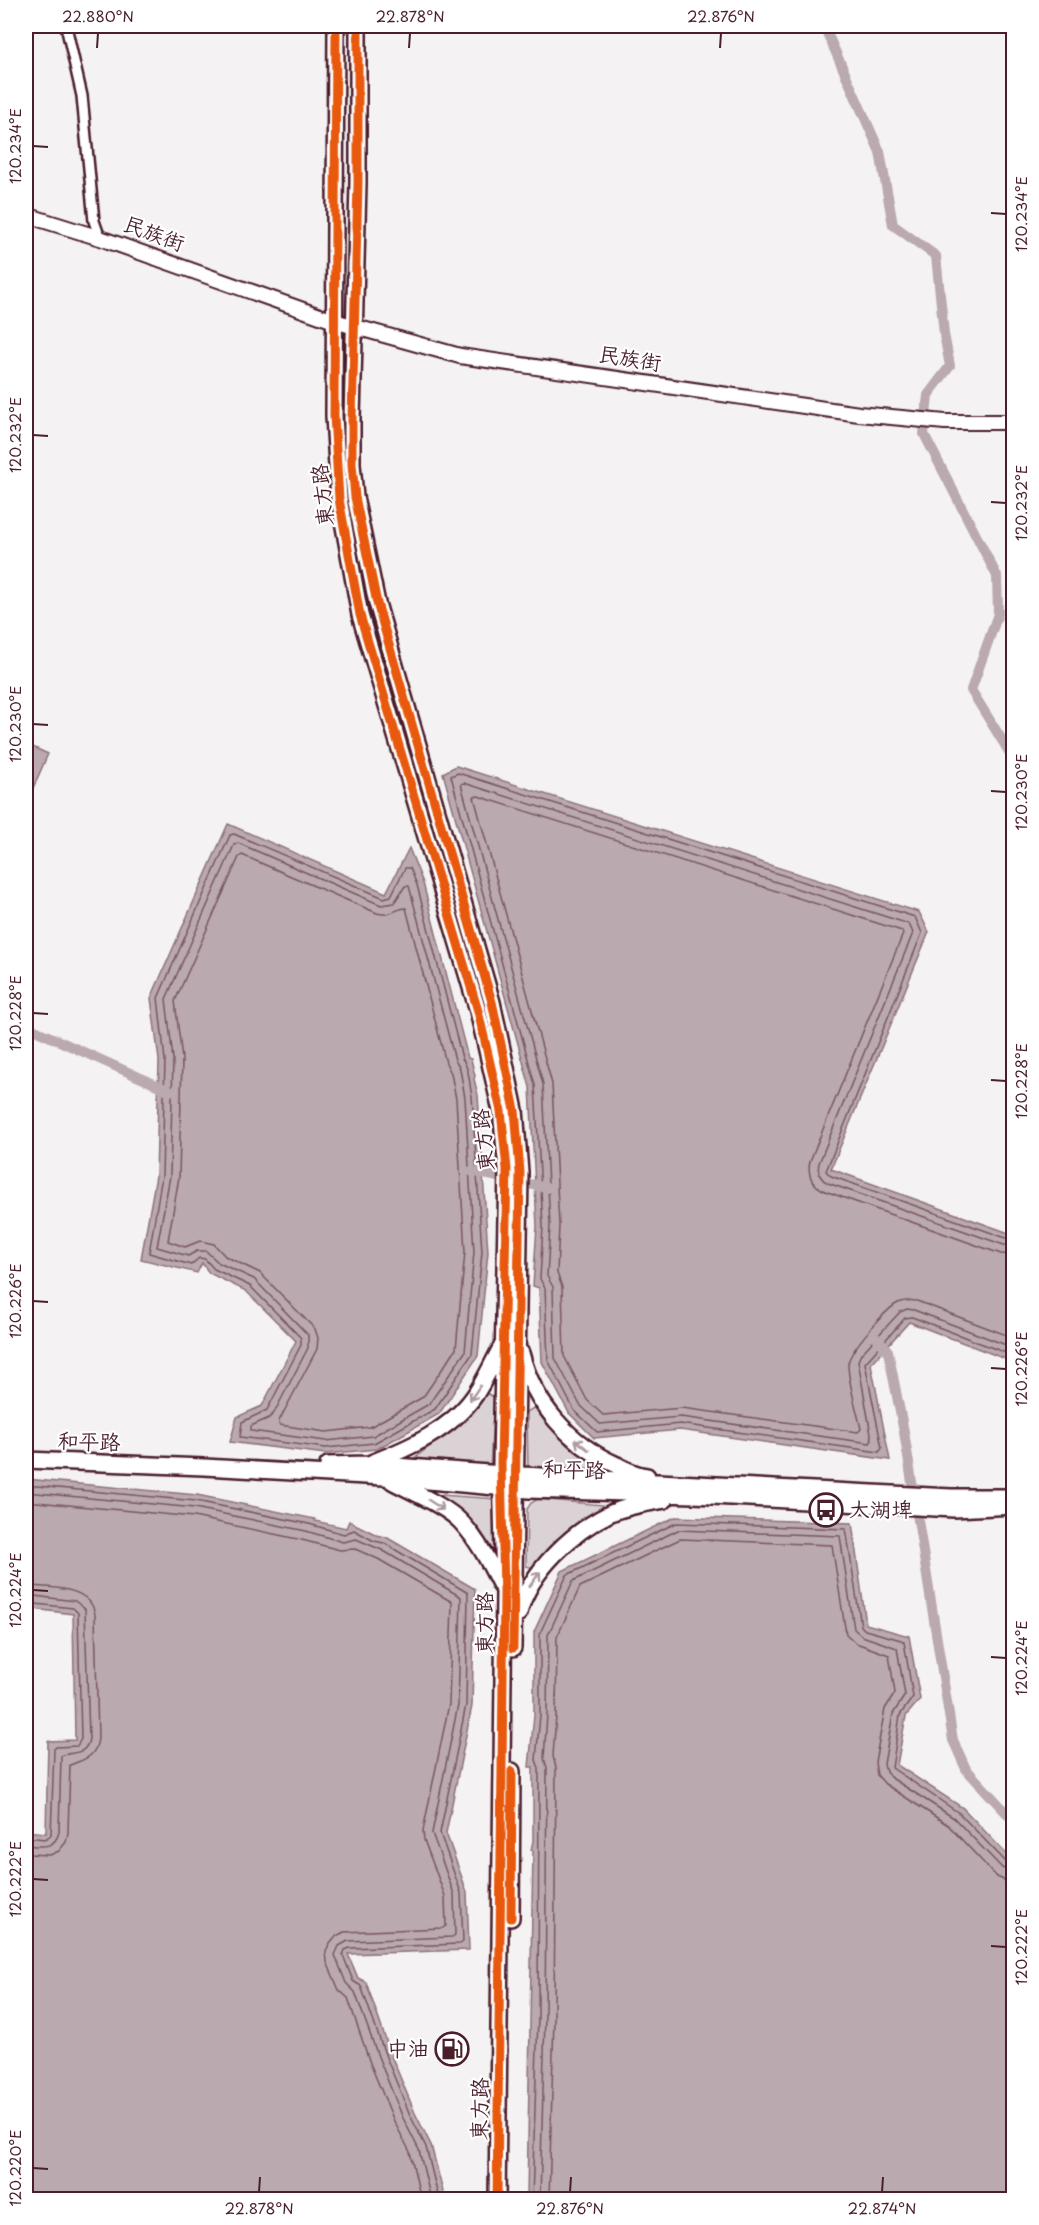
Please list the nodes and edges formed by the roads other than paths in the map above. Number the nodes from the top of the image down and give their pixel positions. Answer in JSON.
{"nodes":[{"id":1,"x":66,"y":26,"type":"edge"},
{"id":2,"x":336,"y":26,"type":"edge"},
{"id":3,"x":358,"y":26,"type":"edge"},
{"id":4,"x":26,"y":215,"type":"edge"},
{"id":5,"x":100,"y":238,"type":"junction"},
{"id":6,"x":334,"y":321,"type":"junction"},
{"id":7,"x":356,"y":327,"type":"junction"},
{"id":8,"x":1014,"y":422,"type":"edge"},
{"id":9,"x":510,"y":1340,"type":"junction"},
{"id":10,"x":26,"y":1454,"type":"edge"},
{"id":11,"x":26,"y":1460,"type":"edge"},
{"id":12,"x":368,"y":1464,"type":"junction"},
{"id":13,"x":384,"y":1477,"type":"junction"},
{"id":14,"x":509,"y":1482,"type":"junction"},
{"id":15,"x":694,"y":1490,"type":"junction"},
{"id":16,"x":1014,"y":1497,"type":"edge"},
{"id":17,"x":921,"y":1501,"type":"junction"},
{"id":18,"x":1014,"y":1506,"type":"edge"},
{"id":19,"x":504,"y":1592,"type":"junction"},
{"id":20,"x":514,"y":1633,"type":"junction"},
{"id":21,"x":497,"y":2199,"type":"edge"},
{"id":22,"x":507,"y":2199,"type":"edge"}],
"edges":[{"from":1,"to":5,"type":"street"},
{"from":2,"to":6,"type":"main road","name":"東方路"},
{"from":3,"to":7,"type":"main road","name":"東方路"},
{"from":4,"to":5,"type":"street","name":"民族街"},
{"from":5,"to":6,"type":"street","name":"民族街"},
{"from":6,"to":7,"type":"street","name":"民族街"},
{"from":6,"to":9,"type":"main road","name":"東方路"},
{"from":7,"to":8,"type":"street","name":"民族街"},
{"from":7,"to":9,"type":"main road","name":"東方路"},
{"from":9,"to":12,"type":"main road","one_way":true},
{"from":9,"to":14,"type":"main road","name":"東方路"},
{"from":15,"to":9,"type":"main road","one_way":true},
{"from":10,"to":12,"type":"main road","name":"和平路"},
{"from":11,"to":13,"type":"main road","name":"和平路"},
{"from":12,"to":14,"type":"main road","name":"和平路"},
{"from":13,"to":14,"type":"main road","name":"和平路"},
{"from":13,"to":19,"type":"main road","one_way":true},
{"from":14,"to":15,"type":"main road","name":"和平路"},
{"from":14,"to":19,"type":"main road","name":"東方路"},
{"from":14,"to":20,"type":"main road","name":"東方路"},
{"from":15,"to":17,"type":"main road","name":"和平路"},
{"from":20,"to":15,"type":"main road","one_way":true},
{"from":16,"to":17,"type":"main road","name":"和平路"},
{"from":17,"to":18,"type":"main road","name":"和平路"},
{"from":19,"to":21,"type":"main road","name":"東方路"},
{"from":20,"to":22,"type":"main road","name":"東方路"}]}
